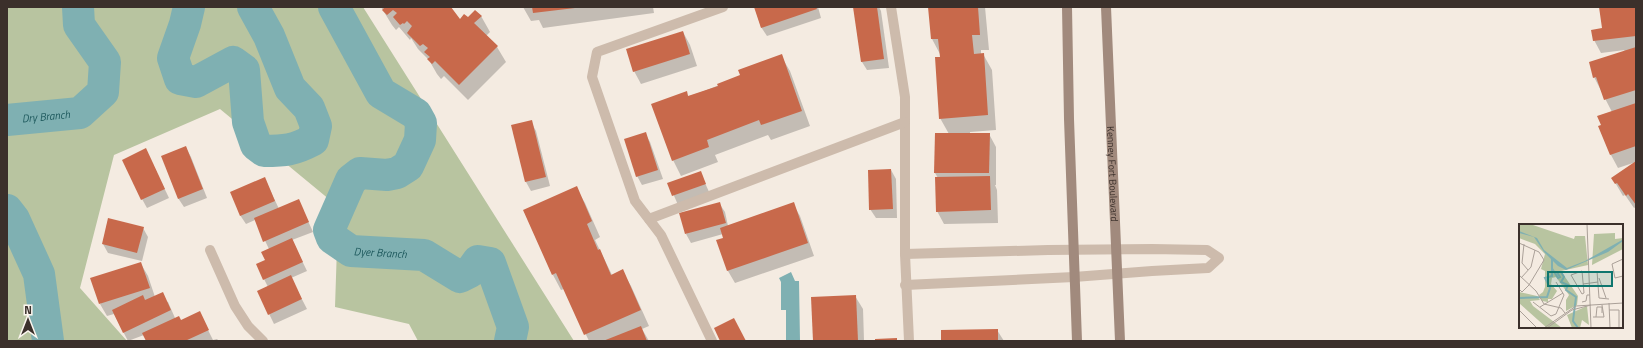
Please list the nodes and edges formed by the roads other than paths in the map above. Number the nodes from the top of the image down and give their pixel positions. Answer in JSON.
{"nodes":[{"id":1,"x":723,"y":7,"type":"edge"},
{"id":2,"x":891,"y":7,"type":"edge"},
{"id":3,"x":1067,"y":7,"type":"edge"},
{"id":4,"x":1106,"y":7,"type":"edge"},
{"id":5,"x":905,"y":122,"type":"junction"},
{"id":6,"x":649,"y":219,"type":"junction"},
{"id":7,"x":1117,"y":249,"type":"junction"},
{"id":8,"x":210,"y":250,"type":"dead end"},
{"id":9,"x":1074,"y":250,"type":"junction"},
{"id":10,"x":904,"y":254,"type":"junction"},
{"id":11,"x":1118,"y":274,"type":"junction"},
{"id":12,"x":1074,"y":277,"type":"junction"},
{"id":13,"x":905,"y":285,"type":"junction"},
{"id":14,"x":263,"y":341,"type":"edge"},
{"id":15,"x":712,"y":341,"type":"edge"},
{"id":16,"x":909,"y":341,"type":"edge"},
{"id":17,"x":1077,"y":341,"type":"edge"},
{"id":18,"x":1120,"y":341,"type":"edge"}],
"edges":[{"from":1,"to":6,"type":"street"},
{"from":2,"to":5,"type":"street"},
{"from":3,"to":9,"type":"main road"},
{"from":4,"to":7,"type":"main road","name":"Kenney Fort Boulevard"},
{"from":5,"to":6,"type":"street"},
{"from":5,"to":10,"type":"street"},
{"from":6,"to":15,"type":"street"},
{"from":7,"to":9,"type":"street"},
{"from":7,"to":11,"type":"main road","name":"Kenney Fort Boulevard"},
{"from":7,"to":11,"type":"street"},
{"from":8,"to":14,"type":"street"},
{"from":9,"to":10,"type":"street"},
{"from":9,"to":12,"type":"main road"},
{"from":10,"to":13,"type":"street"},
{"from":11,"to":12,"type":"street"},
{"from":11,"to":18,"type":"main road","name":"Kenney Fort Boulevard"},
{"from":12,"to":13,"type":"street"},
{"from":12,"to":17,"type":"main road"},
{"from":13,"to":16,"type":"street"}]}
